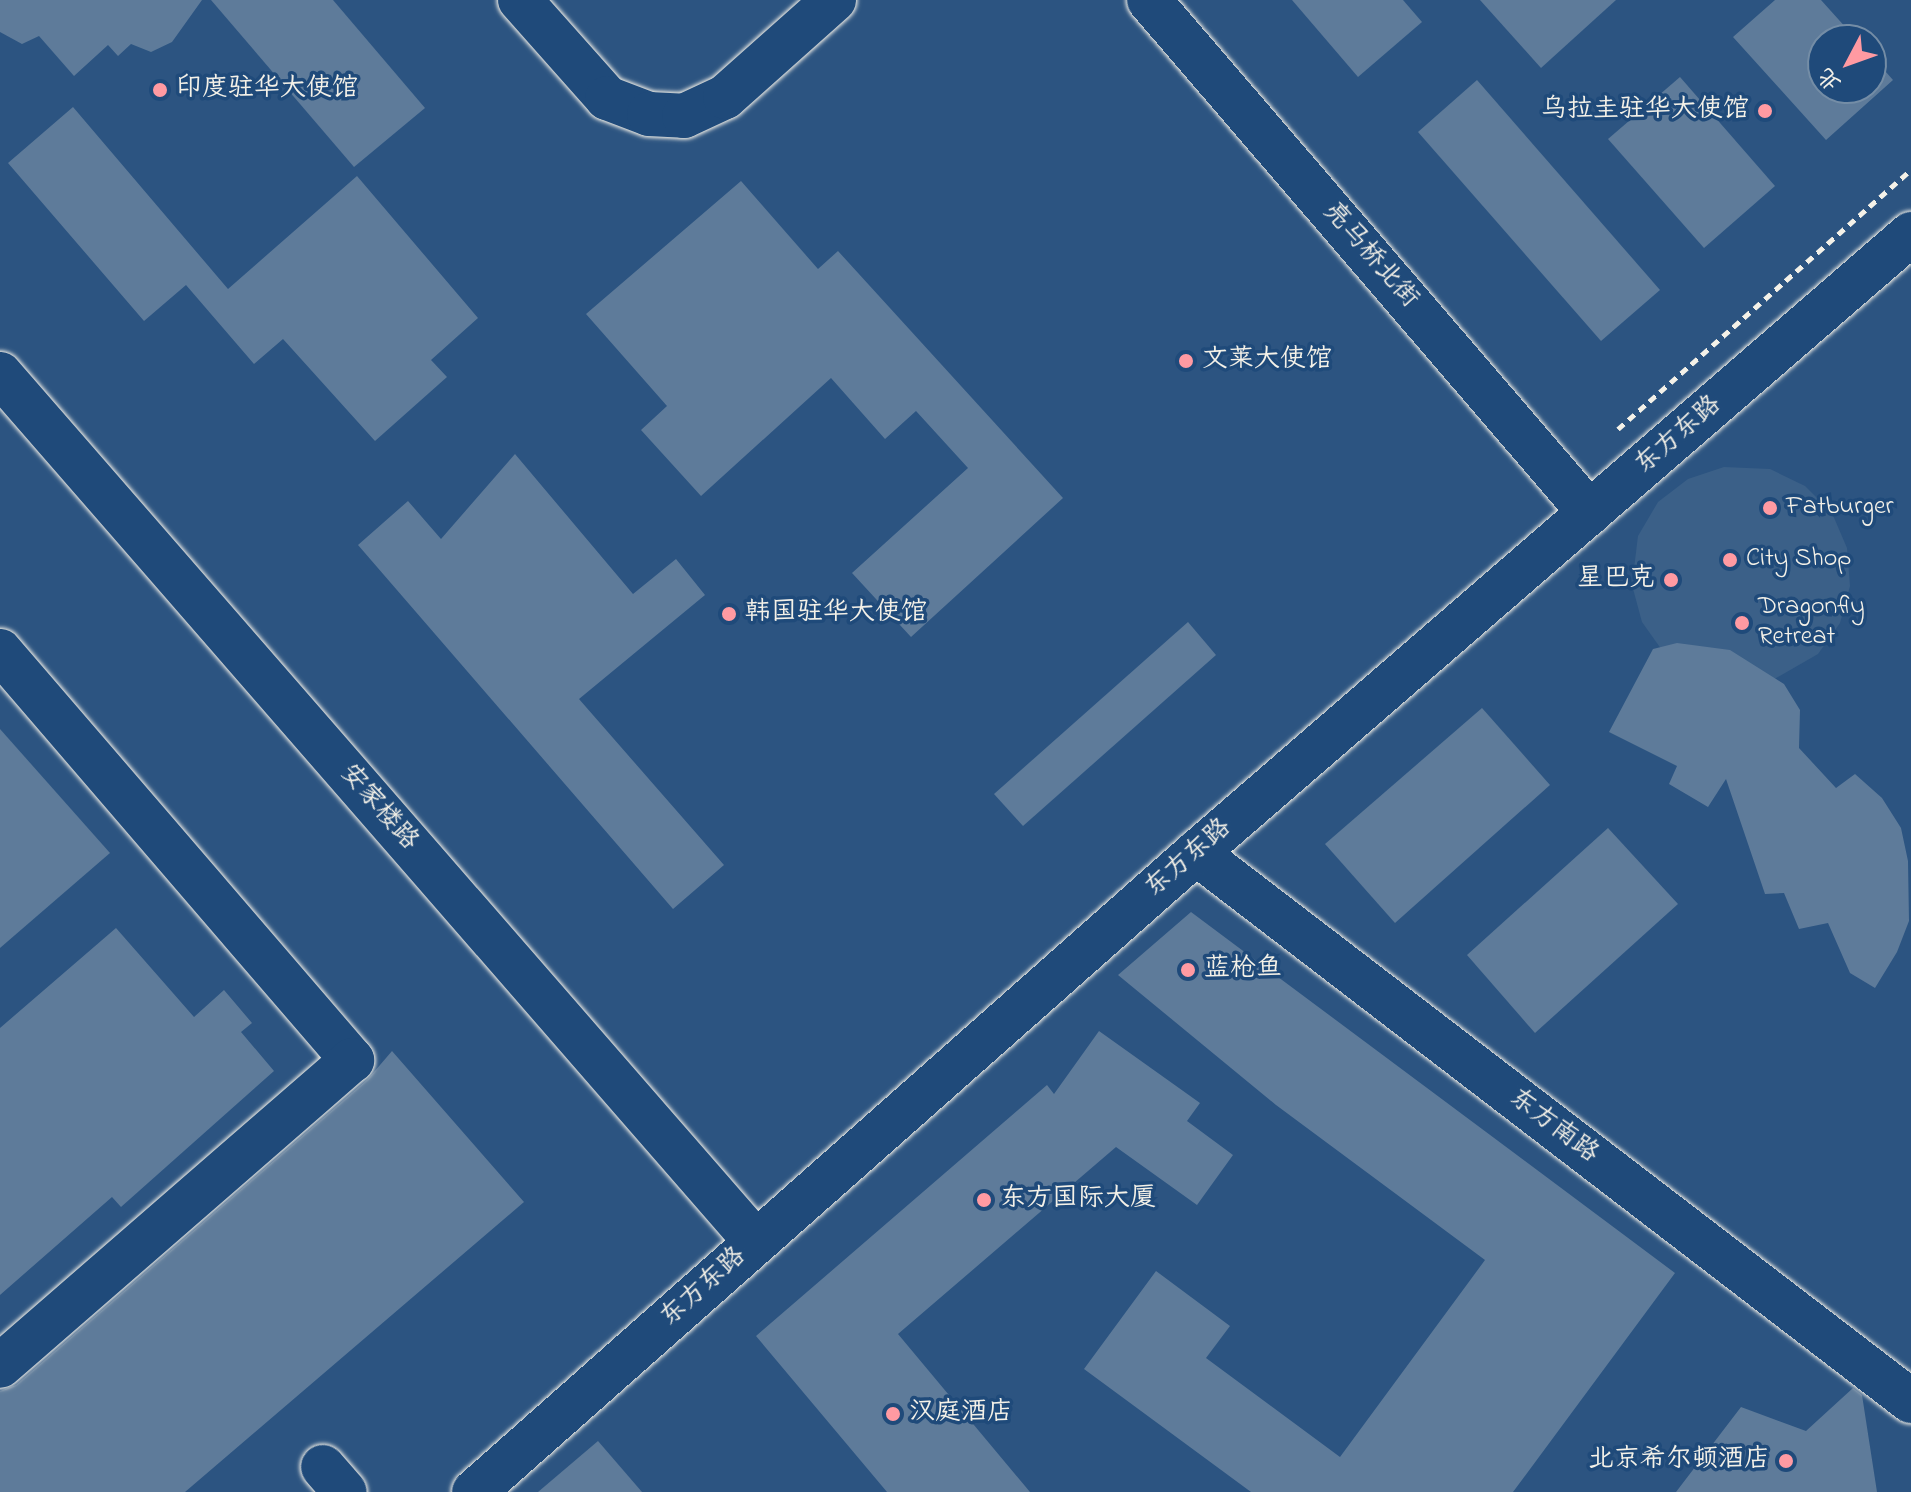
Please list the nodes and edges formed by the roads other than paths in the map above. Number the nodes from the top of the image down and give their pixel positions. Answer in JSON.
{"nodes":[{"id":1,"x":520,"y":0,"type":"edge"},
{"id":2,"x":834,"y":0,"type":"edge"},
{"id":3,"x":1149,"y":0,"type":"edge"},
{"id":4,"x":1911,"y":234,"type":"edge"},
{"id":5,"x":0,"y":374,"type":"edge"},
{"id":6,"x":1590,"y":513,"type":"junction"},
{"id":7,"x":0,"y":651,"type":"edge"},
{"id":8,"x":1196,"y":853,"type":"junction"},
{"id":9,"x":756,"y":1242,"type":"junction"},
{"id":10,"x":0,"y":1366,"type":"edge"},
{"id":11,"x":1911,"y":1401,"type":"edge"},
{"id":12,"x":474,"y":1492,"type":"edge"}],
"edges":[{"from":1,"to":2,"type":"street"},
{"from":3,"to":6,"type":"street","name":"亮马桥北街"},
{"from":4,"to":6,"type":"street","name":"东方东路"},
{"from":5,"to":9,"type":"street","name":"安家楼路"},
{"from":6,"to":8,"type":"street","name":"东方东路"},
{"from":7,"to":10,"type":"street"},
{"from":8,"to":9,"type":"street","name":"东方东路"},
{"from":8,"to":11,"type":"street","name":"东方南路"},
{"from":9,"to":12,"type":"street","name":"东方东路"}]}
